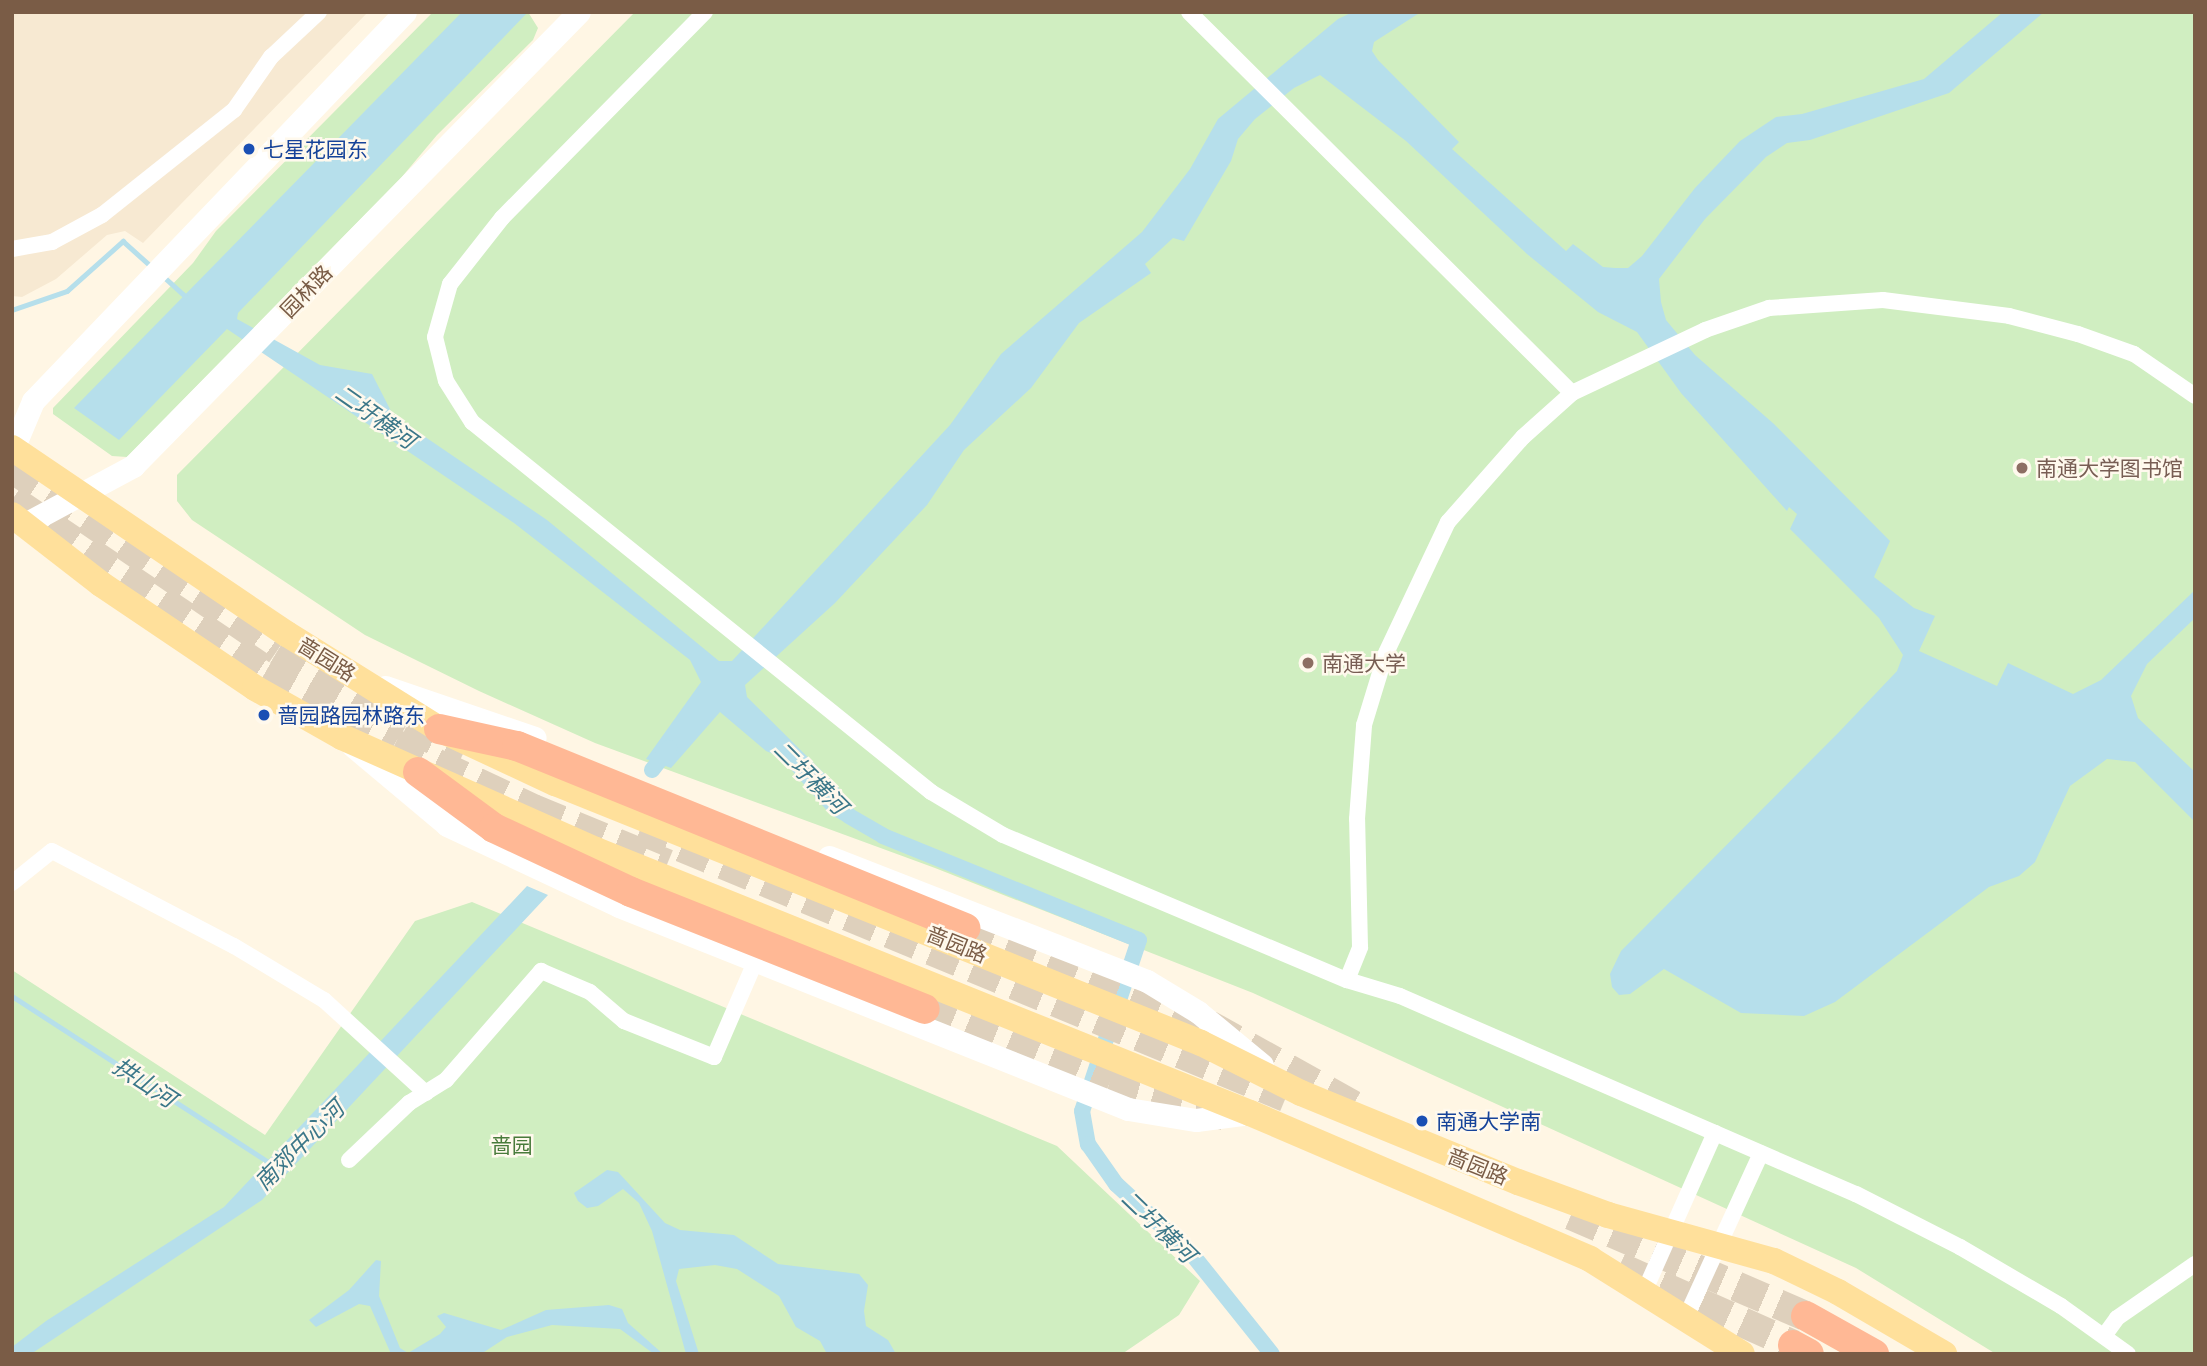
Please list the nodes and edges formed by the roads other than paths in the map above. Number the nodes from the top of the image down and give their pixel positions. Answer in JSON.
{"nodes":[{"id":1,"x":318,"y":12,"type":"edge"},
{"id":2,"x":405,"y":12,"type":"edge"},
{"id":3,"x":705,"y":12,"type":"edge"},
{"id":4,"x":1189,"y":12,"type":"edge"},
{"id":5,"x":574,"y":14,"type":"edge"},
{"id":6,"x":12,"y":249,"type":"edge"},
{"id":7,"x":1572,"y":393,"type":"junction"},
{"id":8,"x":2195,"y":396,"type":"edge"},
{"id":9,"x":13,"y":449,"type":"edge"},
{"id":10,"x":78,"y":494,"type":"junction"},
{"id":11,"x":17,"y":527,"type":"edge"},
{"id":12,"x":359,"y":678,"type":"junction"},
{"id":13,"x":439,"y":729,"type":"junction"},
{"id":14,"x":342,"y":737,"type":"junction"},
{"id":15,"x":418,"y":772,"type":"junction"},
{"id":16,"x":12,"y":883,"type":"edge"},
{"id":17,"x":965,"y":928,"type":"tunnel mouth"},
{"id":18,"x":756,"y":960,"type":"junction"},
{"id":19,"x":1347,"y":980,"type":"junction"},
{"id":20,"x":925,"y":1009,"type":"tunnel mouth"},
{"id":21,"x":426,"y":1093,"type":"junction"},
{"id":22,"x":1301,"y":1093,"type":"junction"},
{"id":23,"x":1250,"y":1113,"type":"junction"},
{"id":24,"x":1715,"y":1133,"type":"junction"},
{"id":25,"x":1761,"y":1153,"type":"junction"},
{"id":26,"x":349,"y":1160,"type":"dead end"},
{"id":27,"x":1672,"y":1233,"type":"junction"},
{"id":28,"x":1719,"y":1245,"type":"junction"},
{"id":29,"x":2195,"y":1264,"type":"edge"},
{"id":30,"x":1645,"y":1290,"type":"junction"},
{"id":31,"x":1806,"y":1316,"type":"tunnel mouth"},
{"id":32,"x":1686,"y":1317,"type":"junction"},
{"id":33,"x":2104,"y":1336,"type":"junction"},
{"id":34,"x":1742,"y":1354,"type":"edge"},
{"id":35,"x":1874,"y":1354,"type":"edge"},
{"id":36,"x":1944,"y":1354,"type":"edge"},
{"id":37,"x":2128,"y":1354,"type":"edge"}],
"edges":[{"from":1,"to":6,"type":"street"},
{"from":2,"to":9,"type":"street"},
{"from":3,"to":19,"type":"street"},
{"from":4,"to":7,"type":"street"},
{"from":5,"to":10,"type":"street","name":"园林路"},
{"from":7,"to":8,"type":"street"},
{"from":7,"to":19,"type":"street"},
{"from":9,"to":10,"type":"main road","name":"啬园路"},
{"from":10,"to":11,"type":"street","name":"园林路"},
{"from":10,"to":12,"type":"main road","name":"啬园路"},
{"from":11,"to":14,"type":"main road","name":"啬园路"},
{"from":12,"to":13,"type":"main road","name":"啬园路"},
{"from":12,"to":22,"type":"street"},
{"from":13,"to":17,"type":"highway"},
{"from":13,"to":22,"type":"main road","name":"啬园路"},
{"from":14,"to":15,"type":"main road","name":"啬园路"},
{"from":14,"to":18,"type":"street"},
{"from":15,"to":20,"type":"highway"},
{"from":15,"to":23,"type":"main road","name":"啬园路"},
{"from":16,"to":21,"type":"street"},
{"from":18,"to":21,"type":"street"},
{"from":18,"to":23,"type":"street"},
{"from":19,"to":24,"type":"street"},
{"from":21,"to":26,"type":"street"},
{"from":22,"to":27,"type":"main road","name":"啬园路"},
{"from":23,"to":30,"type":"main road","name":"啬园路"},
{"from":24,"to":25,"type":"street"},
{"from":24,"to":27,"type":"street"},
{"from":25,"to":28,"type":"street"},
{"from":25,"to":33,"type":"street"},
{"from":27,"to":28,"type":"main road","name":"啬园路"},
{"from":27,"to":30,"type":"street"},
{"from":28,"to":32,"type":"street"},
{"from":28,"to":36,"type":"main road","name":"啬园路"},
{"from":29,"to":33,"type":"street"},
{"from":30,"to":32,"type":"main road","name":"啬园路"},
{"from":31,"to":35,"type":"highway"},
{"from":32,"to":34,"type":"main road","name":"啬园路"},
{"from":33,"to":37,"type":"street"}]}
